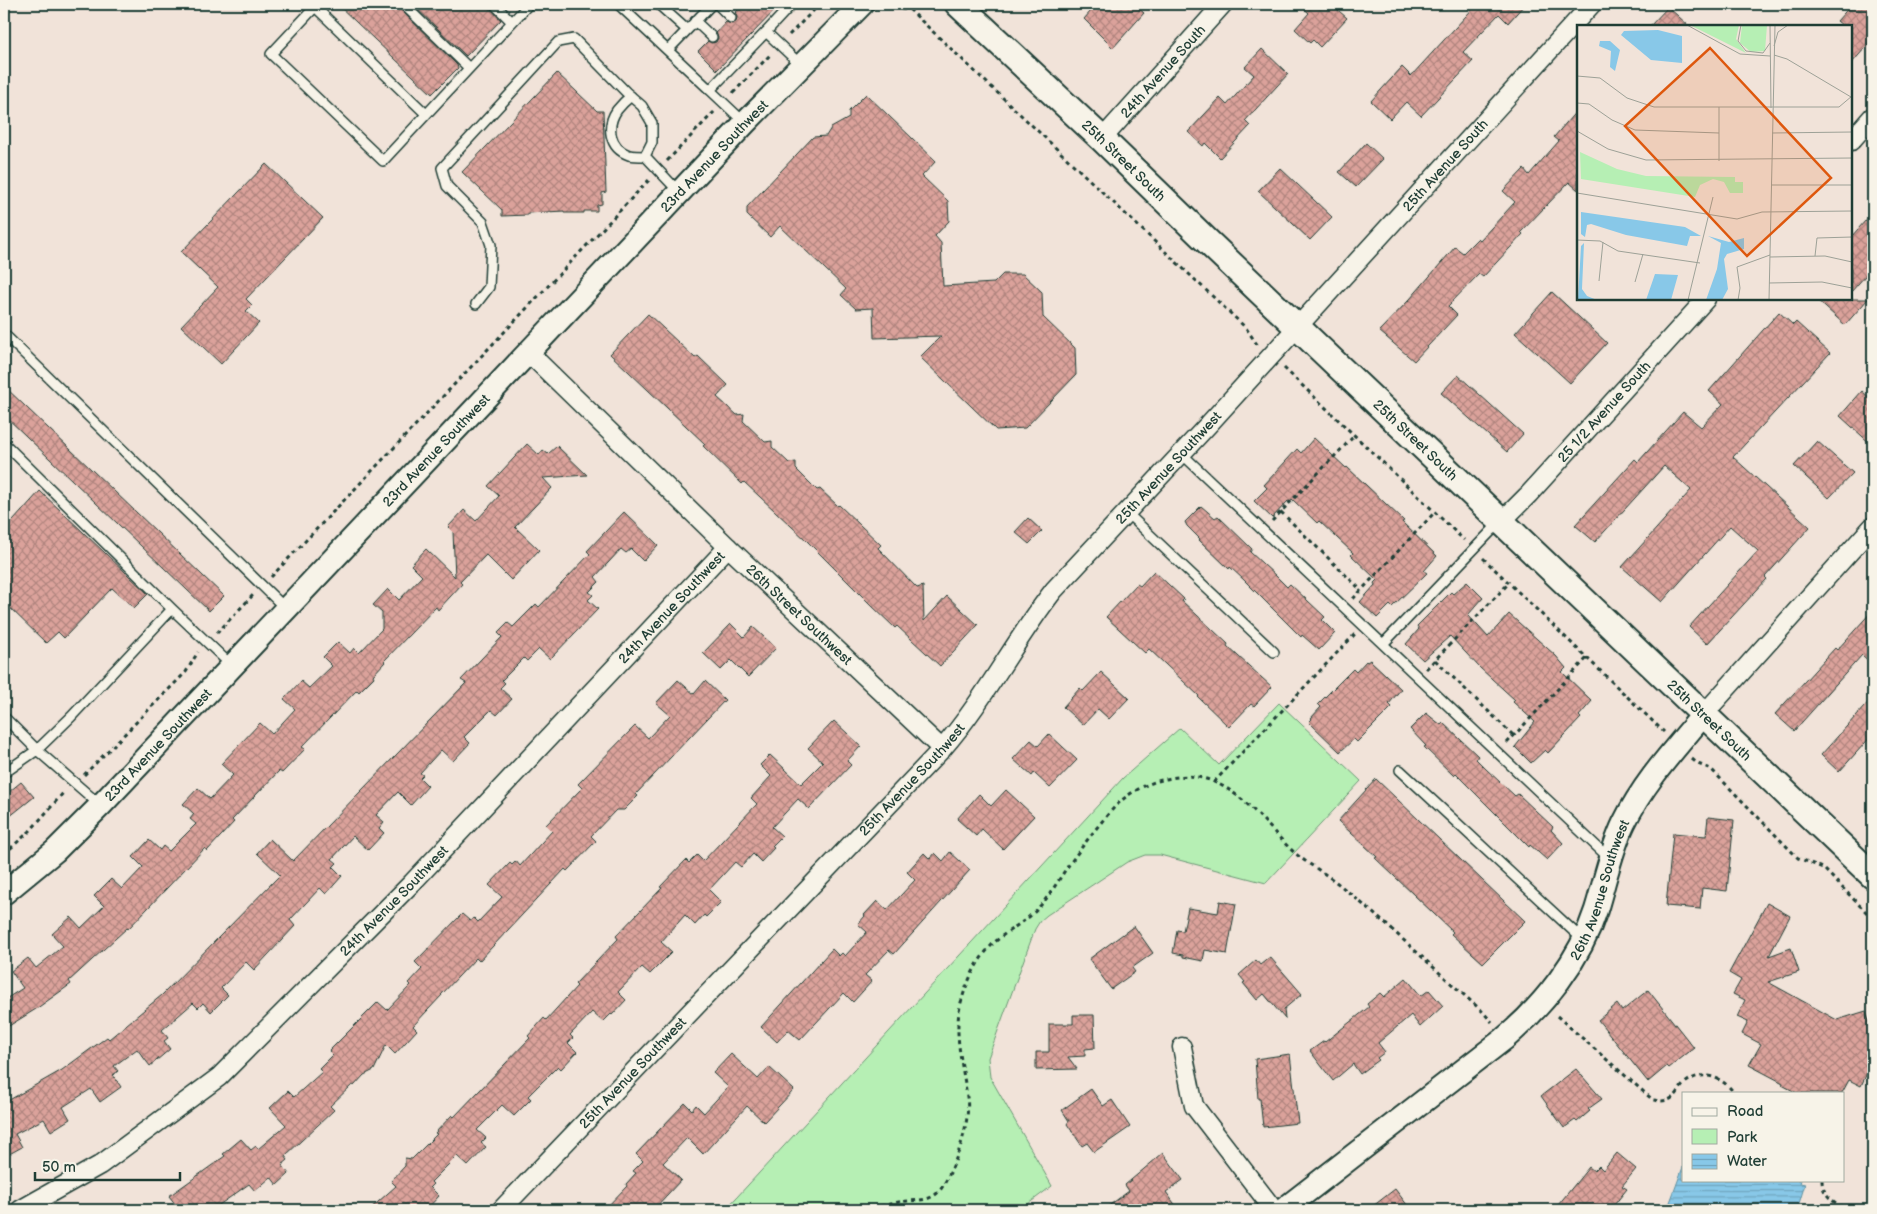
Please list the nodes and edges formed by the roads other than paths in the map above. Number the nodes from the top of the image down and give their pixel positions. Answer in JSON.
{"nodes":[{"id":1,"x":403,"y":4,"type":"edge"},
{"id":2,"x":494,"y":4,"type":"edge"},
{"id":3,"x":529,"y":4,"type":"edge"},
{"id":4,"x":618,"y":4,"type":"edge"},
{"id":5,"x":658,"y":4,"type":"edge"},
{"id":6,"x":712,"y":4,"type":"edge"},
{"id":7,"x":717,"y":4,"type":"edge"},
{"id":8,"x":791,"y":4,"type":"edge"},
{"id":9,"x":862,"y":4,"type":"edge"},
{"id":10,"x":958,"y":4,"type":"edge"},
{"id":11,"x":1223,"y":4,"type":"edge"},
{"id":12,"x":1592,"y":4,"type":"edge"},
{"id":13,"x":313,"y":5,"type":"edge"},
{"id":14,"x":731,"y":18,"type":"dead end"},
{"id":15,"x":695,"y":21,"type":"junction"},
{"id":16,"x":512,"y":22,"type":"junction"},
{"id":17,"x":686,"y":30,"type":"junction"},
{"id":18,"x":766,"y":32,"type":"junction"},
{"id":19,"x":712,"y":38,"type":"dead end"},
{"id":20,"x":668,"y":50,"type":"junction"},
{"id":21,"x":801,"y":65,"type":"junction"},
{"id":22,"x":469,"y":68,"type":"junction"},
{"id":23,"x":710,"y":90,"type":"junction"},
{"id":24,"x":631,"y":96,"type":"junction"},
{"id":25,"x":426,"y":114,"type":"junction"},
{"id":26,"x":1873,"y":116,"type":"edge"},
{"id":27,"x":745,"y":124,"type":"junction"},
{"id":28,"x":1102,"y":139,"type":"junction"},
{"id":29,"x":1852,"y":140,"type":"edge"},
{"id":30,"x":645,"y":156,"type":"junction"},
{"id":31,"x":680,"y":193,"type":"junction"},
{"id":32,"x":1705,"y":300,"type":"edge"},
{"id":33,"x":476,"y":304,"type":"dead end"},
{"id":34,"x":1297,"y":327,"type":"junction"},
{"id":35,"x":4,"y":334,"type":"edge"},
{"id":36,"x":529,"y":353,"type":"junction"},
{"id":37,"x":4,"y":443,"type":"edge"},
{"id":38,"x":1182,"y":454,"type":"junction"},
{"id":39,"x":1127,"y":513,"type":"junction"},
{"id":40,"x":1500,"y":522,"type":"junction"},
{"id":41,"x":1873,"y":526,"type":"edge"},
{"id":42,"x":728,"y":547,"type":"junction"},
{"id":43,"x":172,"y":609,"type":"junction"},
{"id":44,"x":287,"y":610,"type":"junction"},
{"id":45,"x":1383,"y":644,"type":"junction"},
{"id":46,"x":1274,"y":652,"type":"dead end"},
{"id":47,"x":233,"y":667,"type":"junction"},
{"id":48,"x":1703,"y":715,"type":"junction"},
{"id":49,"x":4,"y":718,"type":"edge"},
{"id":50,"x":942,"y":748,"type":"junction"},
{"id":51,"x":37,"y":750,"type":"junction"},
{"id":52,"x":1400,"y":770,"type":"dead end"},
{"id":53,"x":4,"y":773,"type":"edge"},
{"id":54,"x":101,"y":805,"type":"junction"},
{"id":55,"x":1610,"y":859,"type":"junction"},
{"id":56,"x":1873,"y":876,"type":"edge"},
{"id":57,"x":4,"y":893,"type":"edge"},
{"id":58,"x":1583,"y":939,"type":"junction"},
{"id":59,"x":1182,"y":1047,"type":"dead end"},
{"id":60,"x":20,"y":1210,"type":"edge"},
{"id":61,"x":502,"y":1210,"type":"edge"},
{"id":62,"x":1274,"y":1210,"type":"edge"},
{"id":63,"x":1283,"y":1210,"type":"edge"}],
"edges":[{"from":1,"to":22,"type":"lane"},
{"from":2,"to":16,"type":"lane"},
{"from":3,"to":16,"type":"lane"},
{"from":4,"to":20,"type":"lane"},
{"from":5,"to":17,"type":"lane"},
{"from":6,"to":15,"type":"lane"},
{"from":7,"to":14,"type":"lane"},
{"from":8,"to":18,"type":"lane"},
{"from":9,"to":21,"type":"street","name":"23rd Avenue Southwest"},
{"from":10,"to":28,"type":"main road","name":"25th Street South"},
{"from":11,"to":28,"type":"street","name":"24th Avenue South"},
{"from":12,"to":34,"type":"street","name":"25th Avenue South"},
{"from":13,"to":25,"type":"lane"},
{"from":13,"to":25,"type":"lane"},
{"from":15,"to":17,"type":"lane"},
{"from":15,"to":19,"type":"lane"},
{"from":16,"to":22,"type":"lane"},
{"from":17,"to":20,"type":"lane"},
{"from":18,"to":21,"type":"lane"},
{"from":18,"to":23,"type":"lane"},
{"from":20,"to":23,"type":"lane"},
{"from":21,"to":27,"type":"street","name":"23rd Avenue Southwest"},
{"from":22,"to":25,"type":"lane"},
{"from":23,"to":27,"type":"lane"},
{"from":24,"to":30,"type":"lane"},
{"from":24,"to":30,"type":"lane"},
{"from":24,"to":33,"type":"lane"},
{"from":26,"to":29,"type":"street"},
{"from":27,"to":31,"type":"street","name":"23rd Avenue Southwest"},
{"from":28,"to":34,"type":"main road","name":"25th Street South"},
{"from":30,"to":31,"type":"lane"},
{"from":31,"to":36,"type":"street","name":"23rd Avenue Southwest"},
{"from":32,"to":40,"type":"street","name":"25 1/2 Avenue South"},
{"from":34,"to":38,"type":"street","name":"25th Avenue Southwest"},
{"from":34,"to":40,"type":"main road","name":"25th Street South"},
{"from":35,"to":44,"type":"lane"},
{"from":36,"to":42,"type":"street","name":"26th Street Southwest"},
{"from":36,"to":44,"type":"street","name":"23rd Avenue Southwest"},
{"from":37,"to":43,"type":"lane"},
{"from":38,"to":39,"type":"street","name":"25th Avenue Southwest"},
{"from":38,"to":45,"type":"lane"},
{"from":39,"to":46,"type":"lane"},
{"from":39,"to":50,"type":"street","name":"25th Avenue Southwest"},
{"from":40,"to":45,"type":"lane"},
{"from":40,"to":48,"type":"main road","name":"25th Street South"},
{"from":41,"to":48,"type":"street","name":"26th Avenue Southwest"},
{"from":42,"to":50,"type":"street","name":"26th Street Southwest"},
{"from":42,"to":60,"type":"street","name":"24th Avenue Southwest"},
{"from":43,"to":47,"type":"lane"},
{"from":43,"to":51,"type":"lane"},
{"from":44,"to":47,"type":"street","name":"23rd Avenue Southwest"},
{"from":45,"to":55,"type":"lane"},
{"from":47,"to":54,"type":"street","name":"23rd Avenue Southwest"},
{"from":48,"to":55,"type":"street","name":"26th Avenue Southwest"},
{"from":48,"to":56,"type":"main road","name":"25th Street South"},
{"from":49,"to":51,"type":"lane"},
{"from":50,"to":61,"type":"street","name":"25th Avenue Southwest"},
{"from":51,"to":53,"type":"lane"},
{"from":51,"to":54,"type":"lane"},
{"from":52,"to":58,"type":"lane"},
{"from":54,"to":57,"type":"street","name":"23rd Avenue Southwest"},
{"from":55,"to":58,"type":"street","name":"26th Avenue Southwest"},
{"from":58,"to":63,"type":"street","name":"26th Avenue Southwest"},
{"from":59,"to":62,"type":"street"}]}
